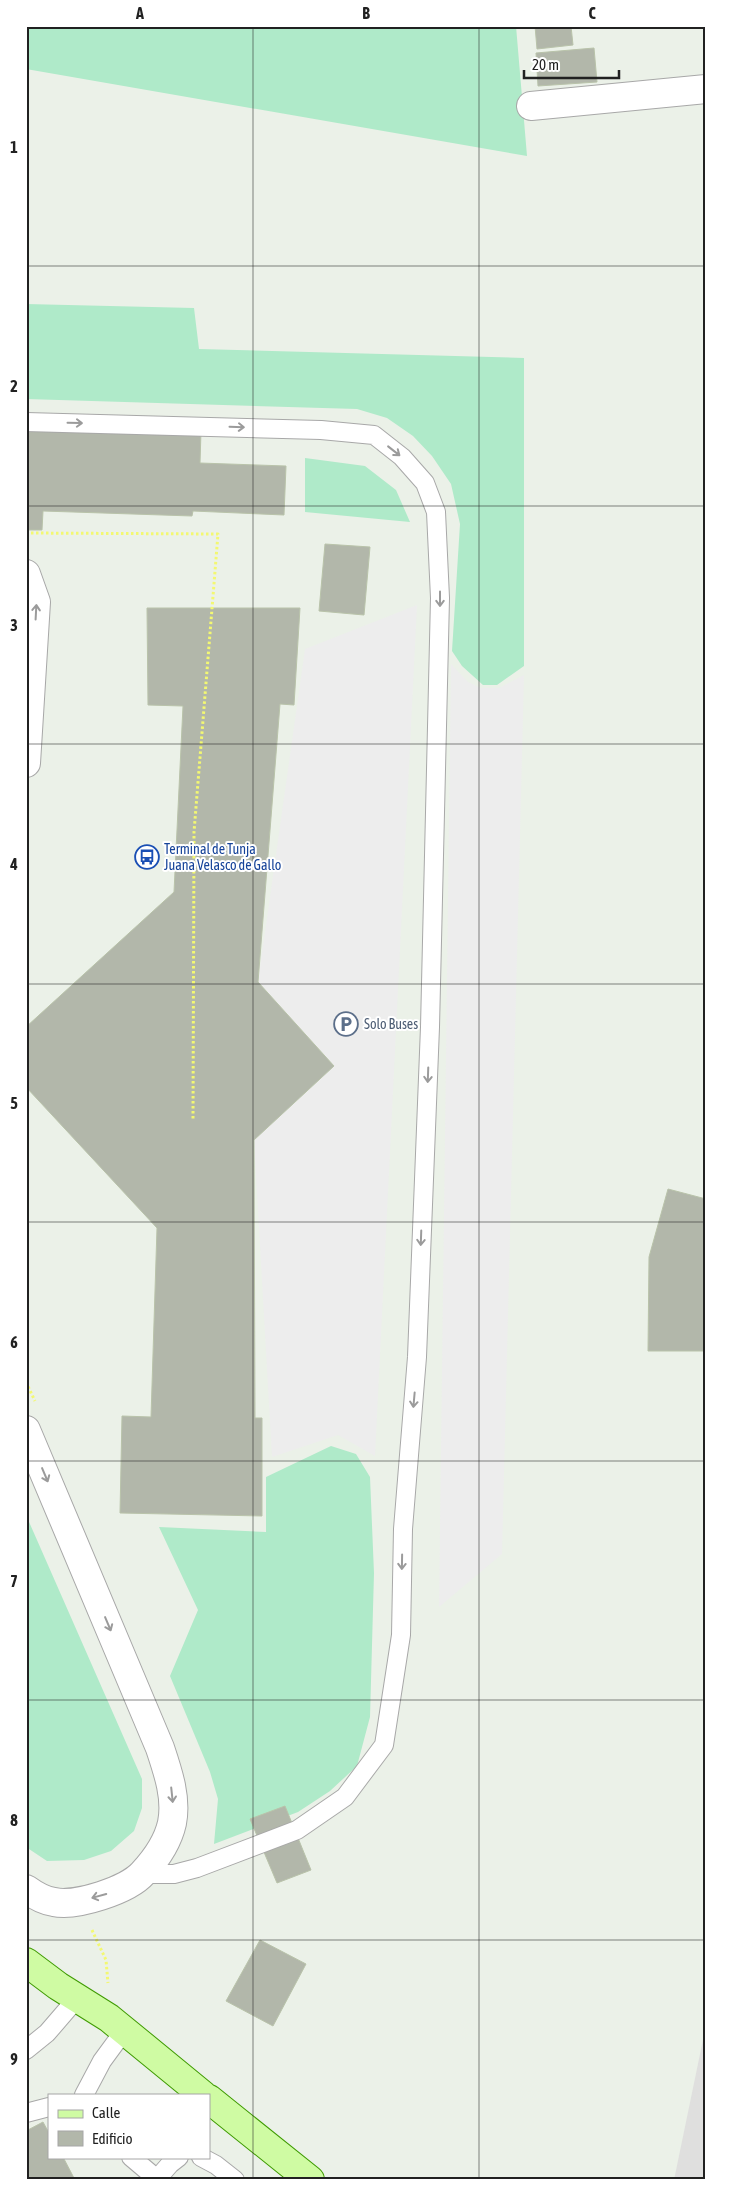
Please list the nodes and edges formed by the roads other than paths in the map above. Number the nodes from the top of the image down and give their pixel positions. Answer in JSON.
{"nodes":[{"id":1,"x":706,"y":89,"type":"edge"},
{"id":2,"x":531,"y":106,"type":"dead end"},
{"id":3,"x":26,"y":422,"type":"edge"},
{"id":4,"x":26,"y":574,"type":"edge"},
{"id":5,"x":30,"y":656,"type":"edge"},
{"id":6,"x":26,"y":763,"type":"edge"},
{"id":7,"x":26,"y":1430,"type":"edge"},
{"id":8,"x":142,"y":1874,"type":"junction"},
{"id":9,"x":26,"y":1889,"type":"edge"},
{"id":10,"x":26,"y":1962,"type":"edge"},
{"id":11,"x":26,"y":1969,"type":"edge"},
{"id":12,"x":68,"y":1991,"type":"junction"},
{"id":13,"x":117,"y":2025,"type":"junction"},
{"id":14,"x":26,"y":2050,"type":"edge"},
{"id":15,"x":85,"y":2094,"type":"edge"},
{"id":16,"x":203,"y":2094,"type":"edge"},
{"id":17,"x":210,"y":2100,"type":"edge"},
{"id":18,"x":48,"y":2107,"type":"edge"},
{"id":19,"x":26,"y":2113,"type":"edge"},
{"id":20,"x":132,"y":2158,"type":"edge"},
{"id":21,"x":178,"y":2158,"type":"edge"},
{"id":22,"x":203,"y":2158,"type":"edge"},
{"id":23,"x":157,"y":2179,"type":"edge"},
{"id":24,"x":235,"y":2180,"type":"edge"},
{"id":25,"x":310,"y":2180,"type":"edge"}],
"edges":[{"from":1,"to":2,"type":"street"},
{"from":3,"to":8,"type":"lane","one_way":true},
{"from":5,"to":4,"type":"street","one_way":true},
{"from":5,"to":6,"type":"street"},
{"from":7,"to":8,"type":"street","one_way":true},
{"from":8,"to":9,"type":"street","one_way":true},
{"from":10,"to":12,"type":"main road"},
{"from":11,"to":12,"type":"main road"},
{"from":12,"to":13,"type":"main road"},
{"from":12,"to":14,"type":"lane"},
{"from":13,"to":15,"type":"lane"},
{"from":13,"to":16,"type":"main road"},
{"from":17,"to":25,"type":"main road"},
{"from":18,"to":19,"type":"lane"},
{"from":20,"to":23,"type":"lane"},
{"from":21,"to":23,"type":"lane"},
{"from":22,"to":24,"type":"lane"}]}
